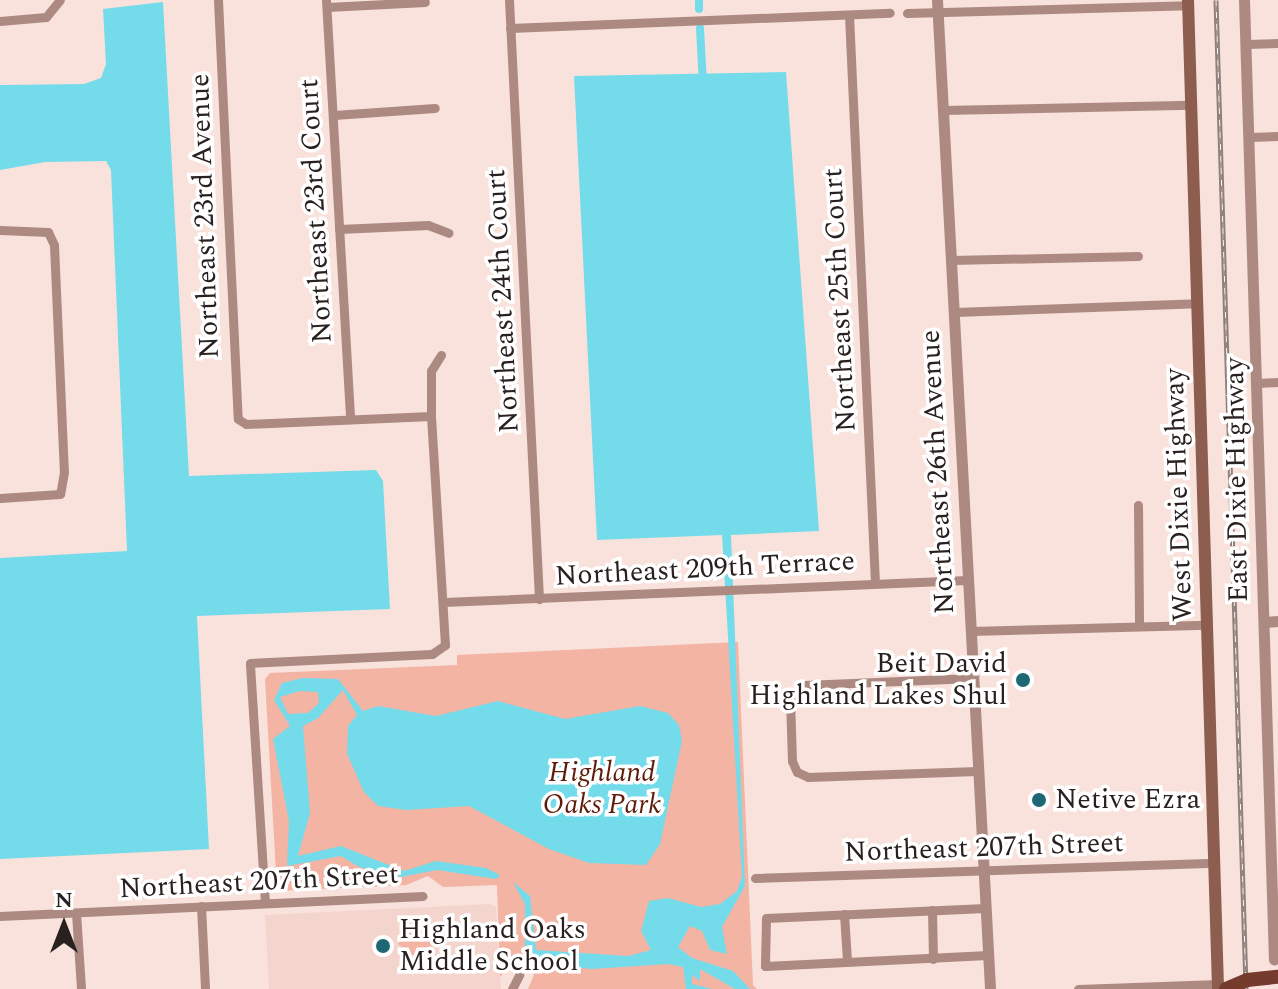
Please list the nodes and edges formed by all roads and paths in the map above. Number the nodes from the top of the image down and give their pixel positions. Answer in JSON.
{"nodes":[{"id":1,"x":60,"y":0,"type":"edge"},
{"id":2,"x":218,"y":0,"type":"edge"},
{"id":3,"x":509,"y":0,"type":"edge"},
{"id":4,"x":1244,"y":0,"type":"edge"},
{"id":5,"x":425,"y":2,"type":"dead end"},
{"id":6,"x":1188,"y":2,"type":"edge"},
{"id":7,"x":327,"y":4,"type":"edge"},
{"id":8,"x":937,"y":6,"type":"edge"},
{"id":9,"x":890,"y":13,"type":"dead end"},
{"id":10,"x":907,"y":13,"type":"dead end"},
{"id":11,"x":849,"y":15,"type":"junction"},
{"id":12,"x":0,"y":21,"type":"edge"},
{"id":13,"x":510,"y":28,"type":"junction"},
{"id":14,"x":1278,"y":43,"type":"edge"},
{"id":15,"x":1247,"y":44,"type":"junction"},
{"id":16,"x":1191,"y":105,"type":"junction"},
{"id":17,"x":435,"y":108,"type":"dead end"},
{"id":18,"x":943,"y":110,"type":"junction"},
{"id":19,"x":334,"y":115,"type":"junction"},
{"id":20,"x":1278,"y":136,"type":"edge"},
{"id":21,"x":1250,"y":137,"type":"junction"},
{"id":22,"x":339,"y":229,"type":"junction"},
{"id":23,"x":0,"y":230,"type":"edge"},
{"id":24,"x":449,"y":233,"type":"dead end"},
{"id":25,"x":1138,"y":256,"type":"dead end"},
{"id":26,"x":951,"y":260,"type":"junction"},
{"id":27,"x":1197,"y":303,"type":"junction"},
{"id":28,"x":955,"y":312,"type":"junction"},
{"id":29,"x":441,"y":355,"type":"dead end"},
{"id":30,"x":1278,"y":382,"type":"edge"},
{"id":31,"x":1258,"y":383,"type":"junction"},
{"id":32,"x":431,"y":416,"type":"junction"},
{"id":33,"x":350,"y":419,"type":"junction"},
{"id":34,"x":0,"y":498,"type":"edge"},
{"id":35,"x":1138,"y":505,"type":"dead end"},
{"id":36,"x":967,"y":580,"type":"junction"},
{"id":37,"x":875,"y":583,"type":"junction"},
{"id":38,"x":539,"y":599,"type":"junction"},
{"id":39,"x":444,"y":602,"type":"junction"},
{"id":40,"x":1278,"y":621,"type":"edge"},
{"id":41,"x":1264,"y":622,"type":"junction"},
{"id":42,"x":1207,"y":625,"type":"junction"},
{"id":43,"x":1139,"y":626,"type":"junction"},
{"id":44,"x":970,"y":631,"type":"junction"},
{"id":45,"x":972,"y":678,"type":"junction"},
{"id":46,"x":1272,"y":714,"type":"edge"},
{"id":47,"x":1273,"y":770,"type":"edge"},
{"id":48,"x":977,"y":771,"type":"junction"},
{"id":49,"x":1275,"y":862,"type":"edge"},
{"id":50,"x":1215,"y":863,"type":"junction"},
{"id":51,"x":983,"y":869,"type":"junction"},
{"id":52,"x":755,"y":878,"type":"dead end"},
{"id":53,"x":423,"y":896,"type":"dead end"},
{"id":54,"x":265,"y":903,"type":"junction"},
{"id":55,"x":201,"y":906,"type":"junction"},
{"id":56,"x":985,"y":908,"type":"junction"},
{"id":57,"x":932,"y":910,"type":"junction"},
{"id":58,"x":76,"y":913,"type":"junction"},
{"id":59,"x":844,"y":914,"type":"junction"},
{"id":60,"x":0,"y":916,"type":"edge"},
{"id":61,"x":988,"y":955,"type":"junction"},
{"id":62,"x":933,"y":959,"type":"junction"},
{"id":63,"x":1276,"y":960,"type":"edge"},
{"id":64,"x":847,"y":961,"type":"junction"},
{"id":65,"x":519,"y":975,"type":"dead end"},
{"id":66,"x":1278,"y":977,"type":"edge"},
{"id":67,"x":1221,"y":987,"type":"edge"},
{"id":68,"x":81,"y":989,"type":"edge"},
{"id":69,"x":205,"y":989,"type":"edge"},
{"id":70,"x":512,"y":989,"type":"edge"},
{"id":71,"x":990,"y":989,"type":"edge"},
{"id":72,"x":1078,"y":989,"type":"edge"}],
"edges":[{"from":1,"to":12,"type":"street"},
{"from":2,"to":33,"type":"street","name":"Northeast 23rd Avenue"},
{"from":3,"to":13,"type":"street","name":"Northeast 24th Court"},
{"from":4,"to":15,"type":"street","name":"East Dixie Highway"},
{"from":5,"to":7,"type":"street"},
{"from":6,"to":8,"type":"street"},
{"from":6,"to":16,"type":"main road","name":"West Dixie Highway"},
{"from":7,"to":19,"type":"street","name":"Northeast 23rd Court"},
{"from":8,"to":10,"type":"street"},
{"from":8,"to":18,"type":"street","name":"Northeast 26th Avenue"},
{"from":9,"to":11,"type":"street"},
{"from":11,"to":13,"type":"street"},
{"from":11,"to":37,"type":"street","name":"Northeast 25th Court"},
{"from":13,"to":38,"type":"street","name":"Northeast 24th Court"},
{"from":14,"to":15,"type":"street"},
{"from":15,"to":21,"type":"street","name":"East Dixie Highway"},
{"from":16,"to":18,"type":"street"},
{"from":16,"to":27,"type":"main road","name":"West Dixie Highway"},
{"from":17,"to":19,"type":"street"},
{"from":18,"to":26,"type":"street","name":"Northeast 26th Avenue"},
{"from":19,"to":22,"type":"street","name":"Northeast 23rd Court"},
{"from":20,"to":21,"type":"street"},
{"from":21,"to":31,"type":"street","name":"East Dixie Highway"},
{"from":22,"to":24,"type":"street"},
{"from":22,"to":33,"type":"street","name":"Northeast 23rd Court"},
{"from":23,"to":34,"type":"street"},
{"from":25,"to":26,"type":"street"},
{"from":26,"to":28,"type":"street","name":"Northeast 26th Avenue"},
{"from":27,"to":28,"type":"street"},
{"from":27,"to":42,"type":"main road","name":"West Dixie Highway"},
{"from":28,"to":36,"type":"street","name":"Northeast 26th Avenue"},
{"from":29,"to":32,"type":"street"},
{"from":30,"to":31,"type":"street"},
{"from":31,"to":41,"type":"street","name":"East Dixie Highway"},
{"from":32,"to":33,"type":"street"},
{"from":32,"to":39,"type":"street"},
{"from":35,"to":43,"type":"street"},
{"from":36,"to":37,"type":"street","name":"Northeast 209th Terrace"},
{"from":36,"to":44,"type":"street","name":"Northeast 26th Avenue"},
{"from":37,"to":38,"type":"street","name":"Northeast 209th Terrace"},
{"from":38,"to":39,"type":"street","name":"Northeast 209th Terrace"},
{"from":39,"to":54,"type":"street"},
{"from":40,"to":41,"type":"street"},
{"from":41,"to":46,"type":"street","name":"East Dixie Highway"},
{"from":42,"to":43,"type":"street"},
{"from":42,"to":50,"type":"main road","name":"West Dixie Highway"},
{"from":43,"to":44,"type":"street"},
{"from":44,"to":45,"type":"street","name":"Northeast 26th Avenue"},
{"from":45,"to":48,"type":"street","name":"Northeast 26th Avenue"},
{"from":45,"to":48,"type":"street"},
{"from":46,"to":47,"type":"street","name":"East Dixie Highway"},
{"from":47,"to":49,"type":"street","name":"East Dixie Highway"},
{"from":48,"to":51,"type":"street","name":"Northeast 26th Avenue"},
{"from":49,"to":63,"type":"street","name":"East Dixie Highway"},
{"from":50,"to":51,"type":"street","name":"Northeast 207th Street"},
{"from":50,"to":67,"type":"main road","name":"West Dixie Highway"},
{"from":51,"to":52,"type":"street","name":"Northeast 207th Street"},
{"from":51,"to":56,"type":"street","name":"Northeast 26th Avenue"},
{"from":53,"to":54,"type":"street","name":"Northeast 207th Street"},
{"from":54,"to":55,"type":"street","name":"Northeast 207th Street"},
{"from":55,"to":58,"type":"street","name":"Northeast 207th Street"},
{"from":55,"to":69,"type":"street"},
{"from":56,"to":57,"type":"street"},
{"from":56,"to":61,"type":"street","name":"Northeast 26th Avenue"},
{"from":57,"to":59,"type":"street"},
{"from":57,"to":62,"type":"street"},
{"from":58,"to":60,"type":"street","name":"Northeast 207th Street"},
{"from":58,"to":68,"type":"street"},
{"from":59,"to":64,"type":"street"},
{"from":59,"to":64,"type":"street"},
{"from":61,"to":62,"type":"street"},
{"from":61,"to":71,"type":"street","name":"Northeast 26th Avenue"},
{"from":62,"to":64,"type":"street"},
{"from":65,"to":70,"type":"street"},
{"from":66,"to":67,"type":"main road","bridge":true},
{"from":67,"to":72,"type":"street"}]}
